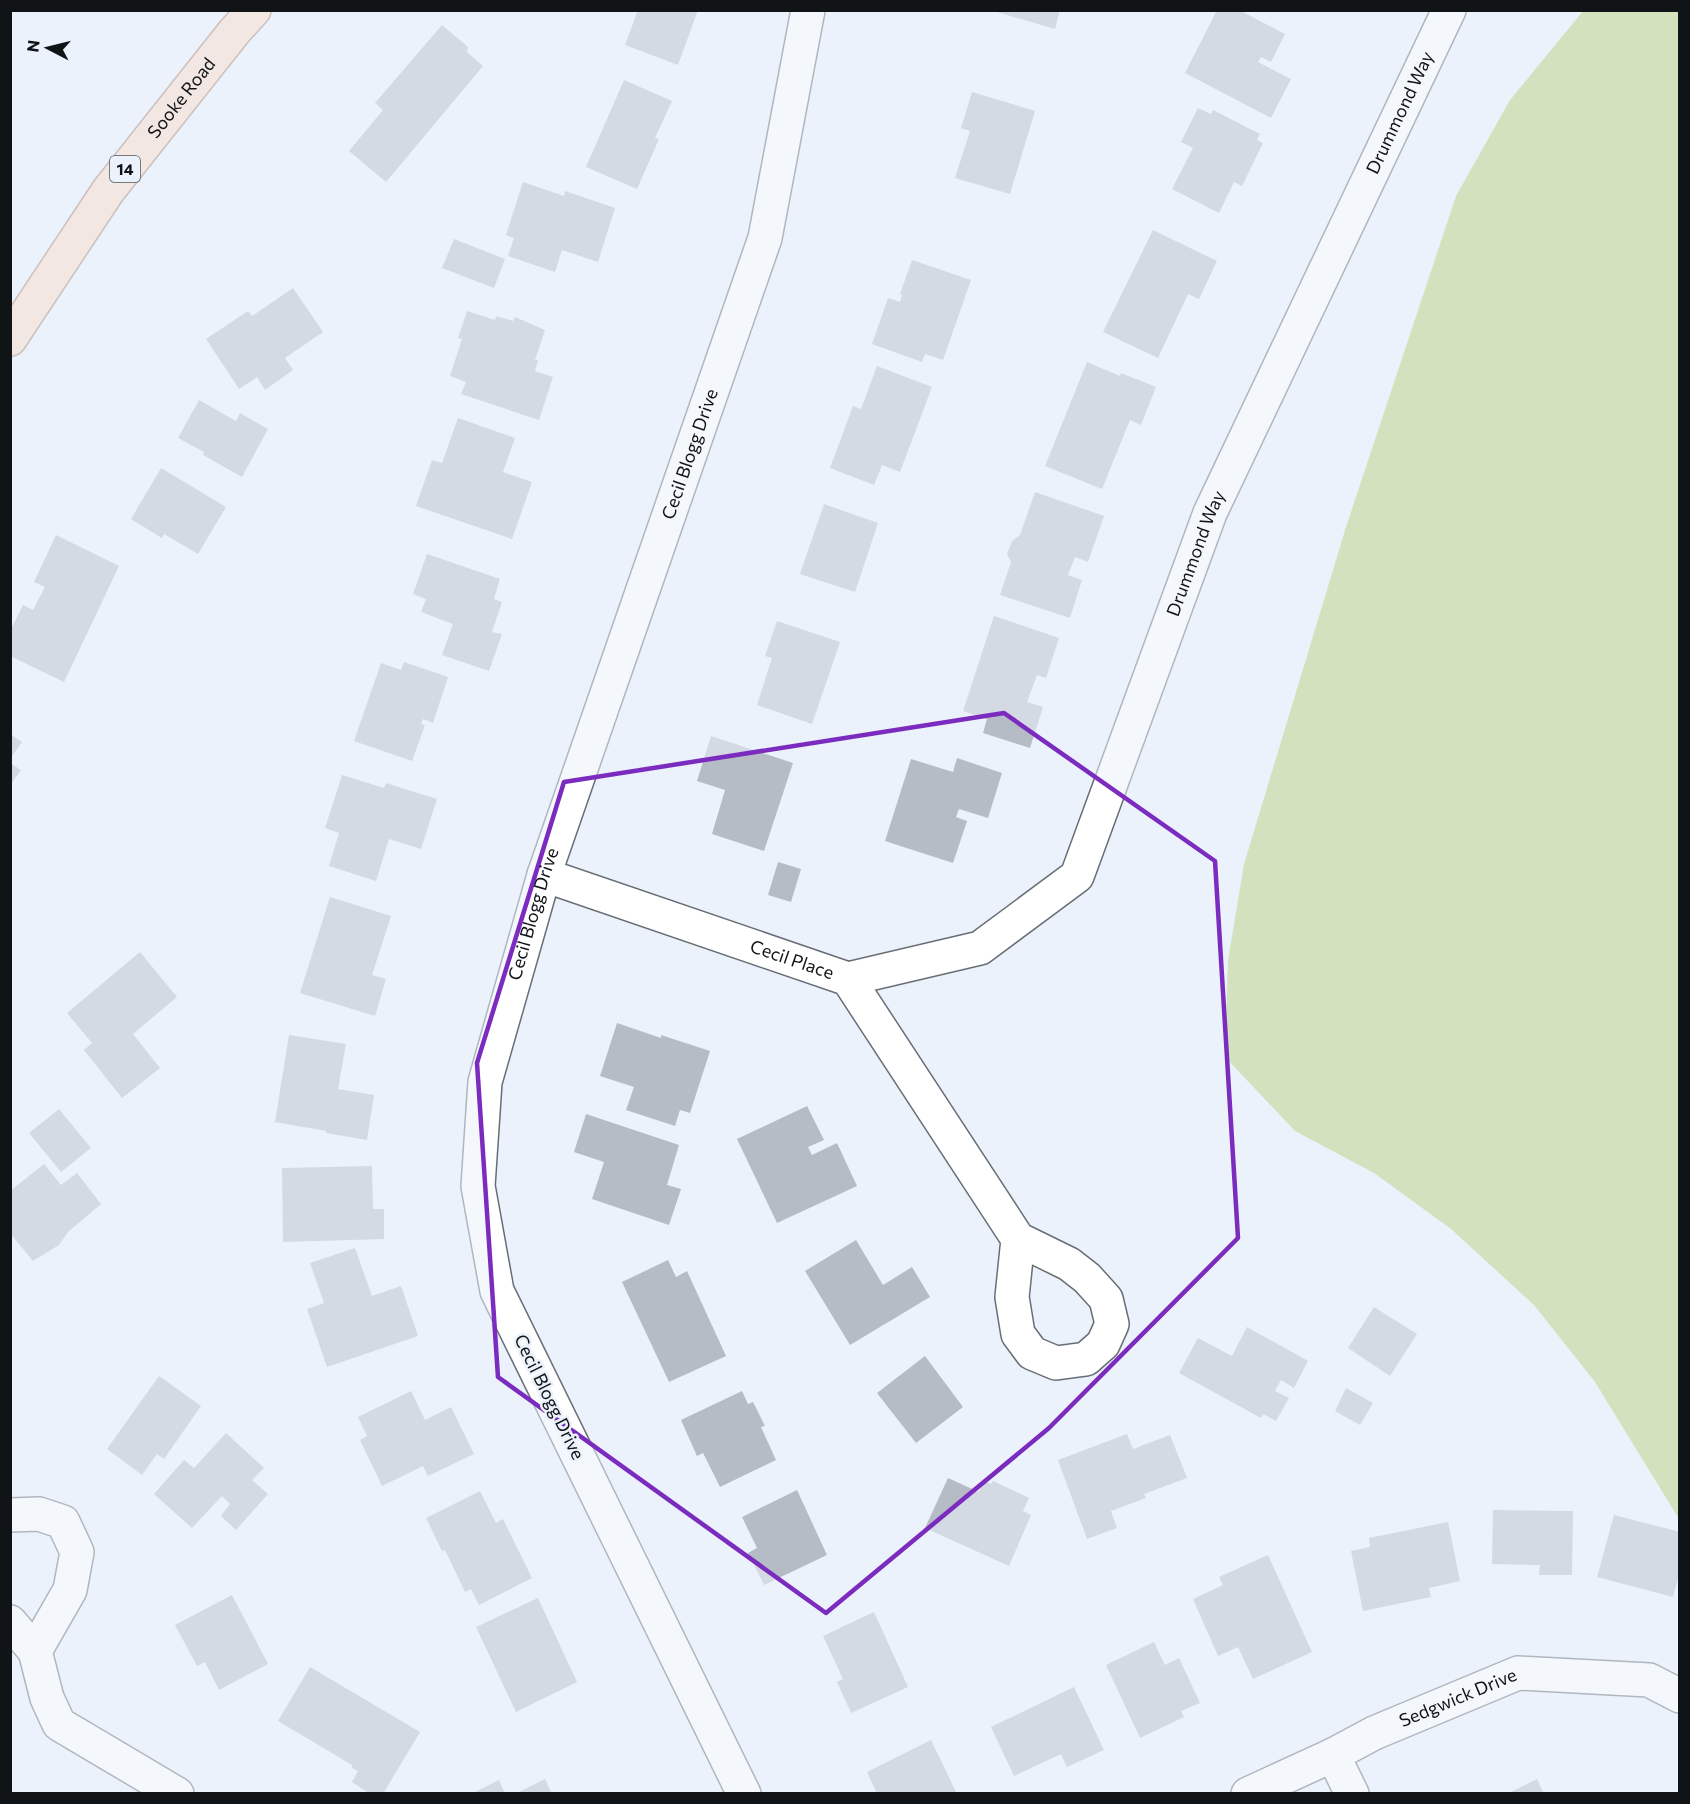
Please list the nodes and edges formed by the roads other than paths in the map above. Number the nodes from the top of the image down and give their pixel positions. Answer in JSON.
{"nodes":[{"id":1,"x":254,"y":10,"type":"edge"},
{"id":2,"x":808,"y":10,"type":"edge"},
{"id":3,"x":1449,"y":10,"type":"edge"},
{"id":4,"x":10,"y":339,"type":"edge"},
{"id":5,"x":544,"y":875,"type":"junction"},
{"id":6,"x":848,"y":979,"type":"junction"},
{"id":7,"x":1017,"y":1239,"type":"dead end"},
{"id":8,"x":10,"y":1515,"type":"edge"},
{"id":9,"x":10,"y":1622,"type":"edge"},
{"id":10,"x":35,"y":1651,"type":"junction"},
{"id":11,"x":1680,"y":1696,"type":"edge"},
{"id":12,"x":1334,"y":1755,"type":"junction"},
{"id":13,"x":177,"y":1794,"type":"edge"},
{"id":14,"x":744,"y":1794,"type":"edge"},
{"id":15,"x":1248,"y":1794,"type":"edge"},
{"id":16,"x":1352,"y":1794,"type":"edge"}],
"edges":[{"from":1,"to":4,"type":"main road","name":"Sooke Road","number":"14"},
{"from":2,"to":5,"type":"street","name":"Cecil Blogg Drive"},
{"from":3,"to":6,"type":"street","name":"Drummond Way"},
{"from":5,"to":6,"type":"street","name":"Cecil Place"},
{"from":5,"to":14,"type":"street","name":"Cecil Blogg Drive"},
{"from":6,"to":7,"type":"street","name":"Cecil Place"},
{"from":8,"to":10,"type":"street"},
{"from":9,"to":10,"type":"street"},
{"from":10,"to":13,"type":"street"},
{"from":11,"to":12,"type":"street","name":"Sedgwick Drive"},
{"from":12,"to":15,"type":"street","name":"Sedgwick Drive"},
{"from":12,"to":16,"type":"street"}]}
